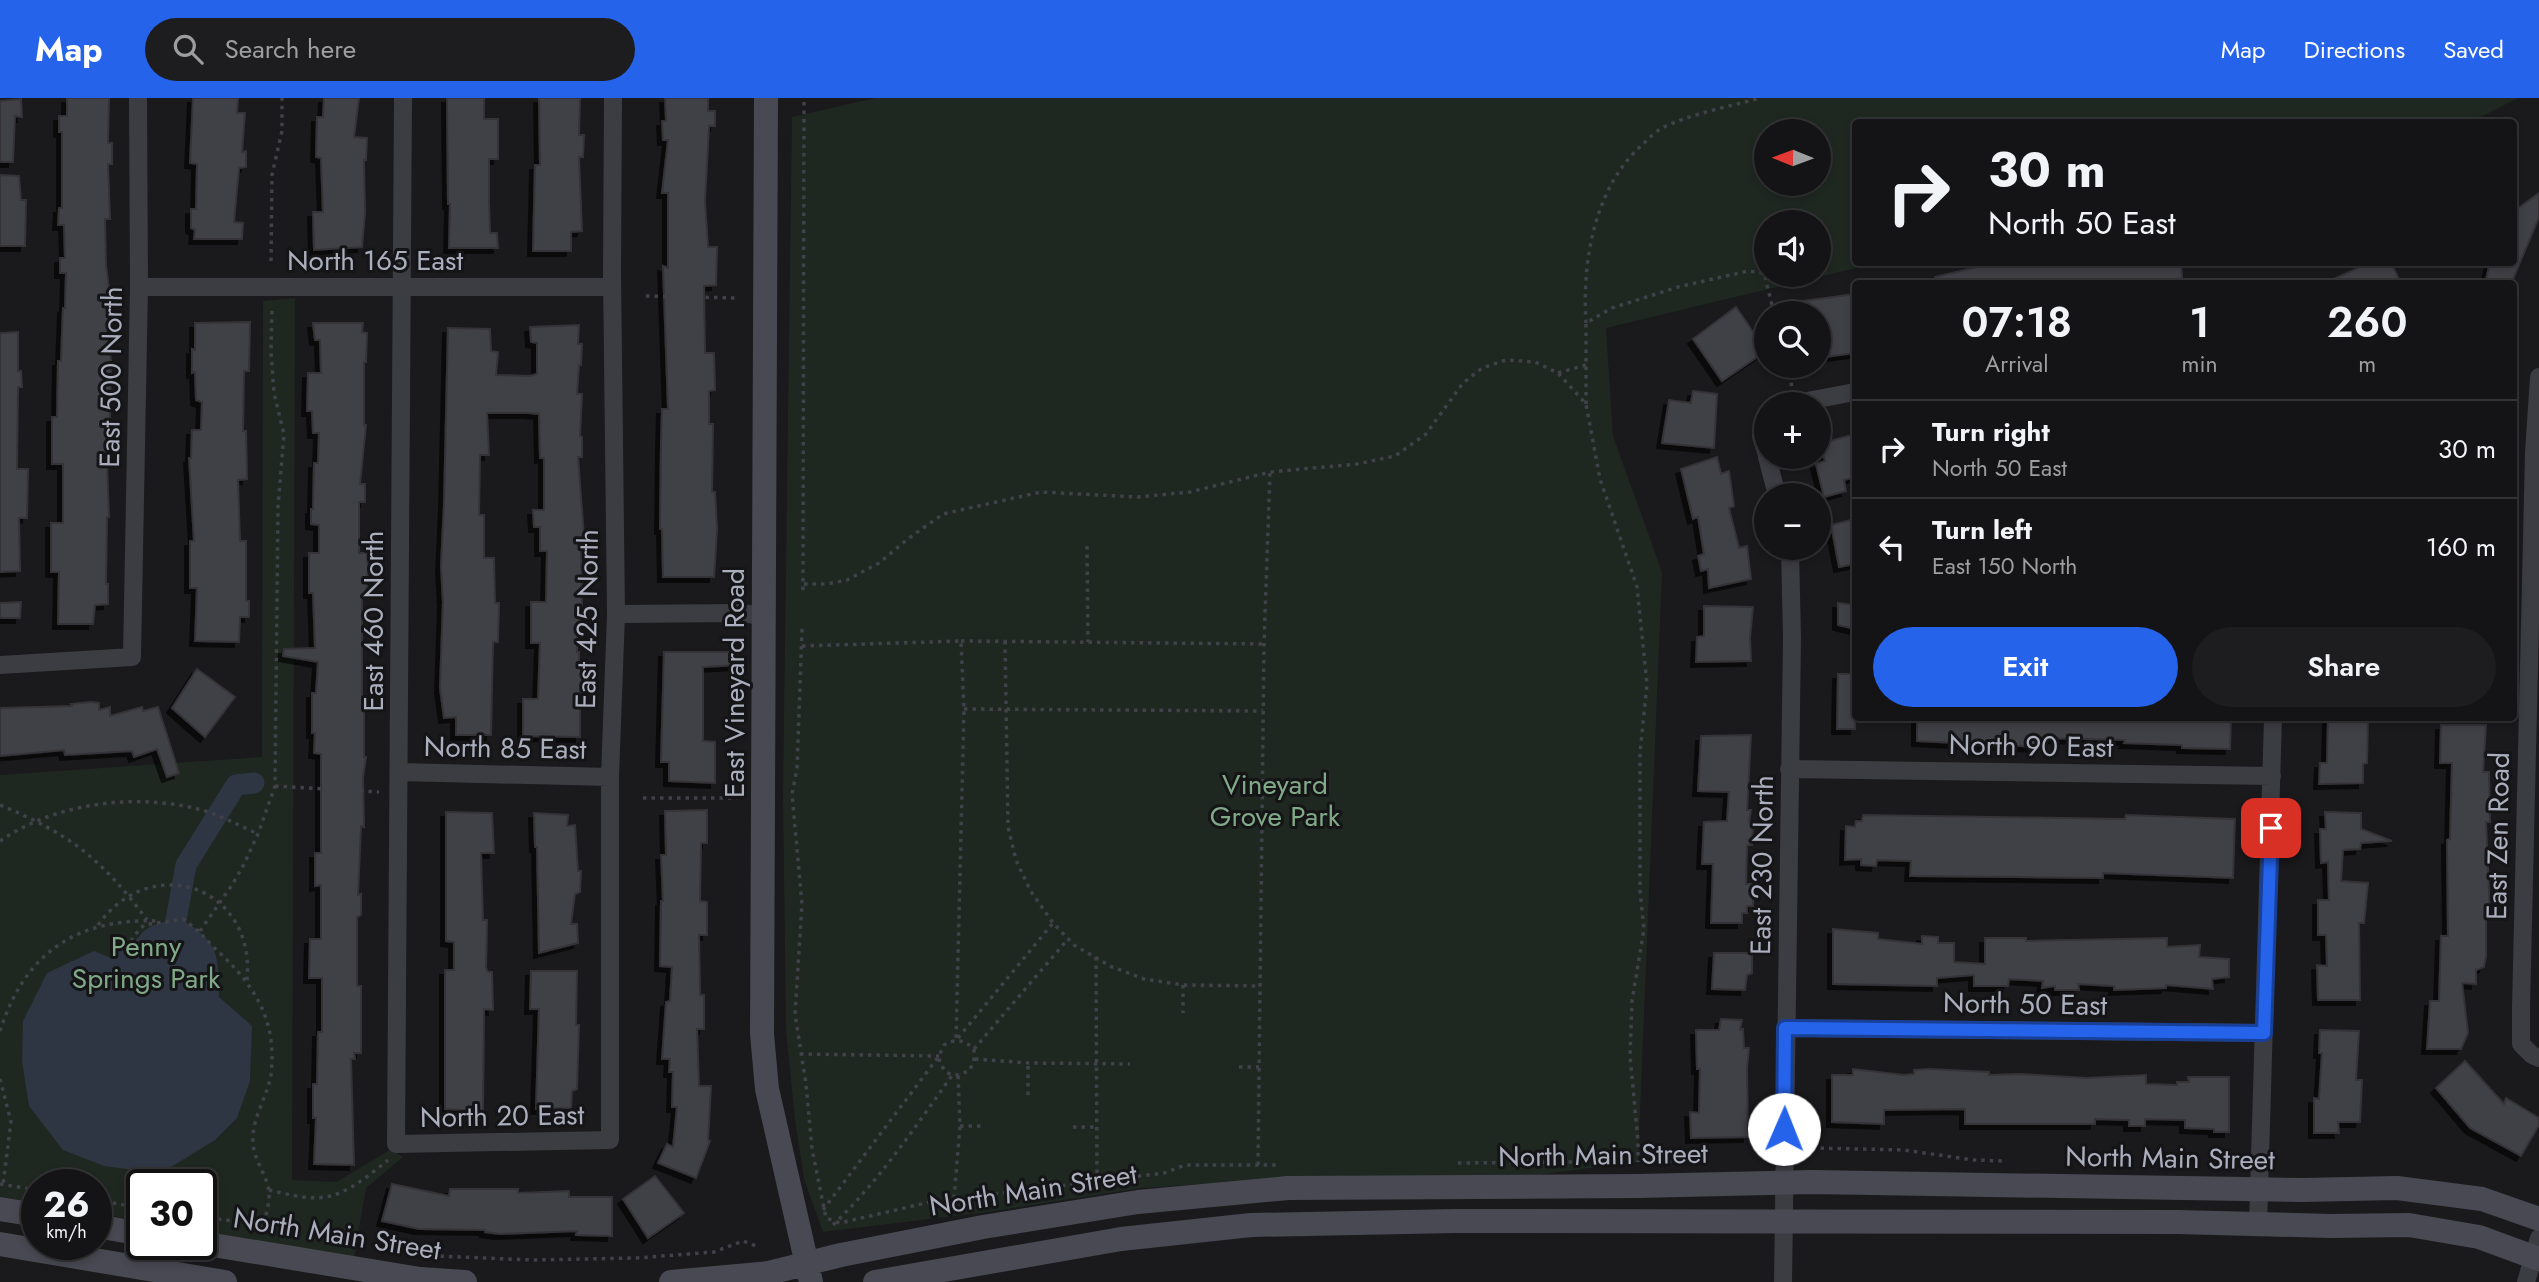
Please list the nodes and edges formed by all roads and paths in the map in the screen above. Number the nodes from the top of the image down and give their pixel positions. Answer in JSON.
{"nodes":[{"id":1,"x":138,"y":98,"type":"edge"},
{"id":2,"x":282,"y":98,"type":"edge"},
{"id":3,"x":403,"y":98,"type":"edge"},
{"id":4,"x":613,"y":98,"type":"edge"},
{"id":5,"x":766,"y":98,"type":"edge"},
{"id":6,"x":804,"y":98,"type":"edge"},
{"id":7,"x":1760,"y":98,"type":"edge"},
{"id":8,"x":271,"y":261,"type":"dead end"},
{"id":9,"x":612,"y":286,"type":"junction"},
{"id":10,"x":139,"y":287,"type":"junction"},
{"id":11,"x":402,"y":287,"type":"junction"},
{"id":12,"x":646,"y":296,"type":"dead end"},
{"id":13,"x":735,"y":298,"type":"dead end"},
{"id":14,"x":1771,"y":301,"type":"edge"},
{"id":15,"x":272,"y":308,"type":"dead end"},
{"id":16,"x":1586,"y":323,"type":"junction"},
{"id":17,"x":1586,"y":365,"type":"junction"},
{"id":18,"x":1558,"y":373,"type":"junction"},
{"id":19,"x":2539,"y":377,"type":"edge"},
{"id":20,"x":1852,"y":393,"type":"edge"},
{"id":21,"x":1831,"y":396,"type":"edge"},
{"id":22,"x":1586,"y":404,"type":"junction"},
{"id":23,"x":1270,"y":472,"type":"junction"},
{"id":24,"x":2535,"y":520,"type":"edge"},
{"id":25,"x":1087,"y":546,"type":"dead end"},
{"id":26,"x":1790,"y":560,"type":"edge"},
{"id":27,"x":616,"y":614,"type":"junction"},
{"id":28,"x":763,"y":616,"type":"junction"},
{"id":29,"x":802,"y":629,"type":"dead end"},
{"id":30,"x":961,"y":641,"type":"junction"},
{"id":31,"x":1004,"y":641,"type":"junction"},
{"id":32,"x":1088,"y":642,"type":"junction"},
{"id":33,"x":1264,"y":644,"type":"junction"},
{"id":34,"x":802,"y":646,"type":"junction"},
{"id":35,"x":0,"y":665,"type":"edge"},
{"id":36,"x":1006,"y":708,"type":"junction"},
{"id":37,"x":964,"y":709,"type":"junction"},
{"id":38,"x":1263,"y":711,"type":"junction"},
{"id":39,"x":2273,"y":721,"type":"edge"},
{"id":40,"x":1789,"y":769,"type":"junction"},
{"id":41,"x":399,"y":772,"type":"junction"},
{"id":42,"x":2272,"y":776,"type":"junction"},
{"id":43,"x":610,"y":778,"type":"junction"},
{"id":44,"x":275,"y":786,"type":"junction"},
{"id":45,"x":379,"y":792,"type":"dead end"},
{"id":46,"x":737,"y":798,"type":"dead end"},
{"id":47,"x":643,"y":799,"type":"dead end"},
{"id":48,"x":0,"y":805,"type":"edge"},
{"id":49,"x":38,"y":821,"type":"junction"},
{"id":50,"x":258,"y":834,"type":"junction"},
{"id":51,"x":0,"y":841,"type":"edge"},
{"id":52,"x":129,"y":895,"type":"junction"},
{"id":53,"x":220,"y":904,"type":"junction"},
{"id":54,"x":147,"y":920,"type":"junction"},
{"id":55,"x":167,"y":921,"type":"junction"},
{"id":56,"x":1053,"y":923,"type":"junction"},
{"id":57,"x":98,"y":925,"type":"junction"},
{"id":58,"x":200,"y":930,"type":"junction"},
{"id":59,"x":1068,"y":939,"type":"junction"},
{"id":60,"x":128,"y":949,"type":"dead end"},
{"id":61,"x":1096,"y":957,"type":"junction"},
{"id":62,"x":247,"y":980,"type":"junction"},
{"id":63,"x":1183,"y":985,"type":"junction"},
{"id":64,"x":1260,"y":986,"type":"junction"},
{"id":65,"x":1183,"y":1013,"type":"dead end"},
{"id":66,"x":1785,"y":1028,"type":"junction"},
{"id":67,"x":0,"y":1031,"type":"edge"},
{"id":68,"x":2264,"y":1033,"type":"junction"},
{"id":69,"x":956,"y":1040,"type":"junction"},
{"id":70,"x":974,"y":1049,"type":"junction"},
{"id":71,"x":800,"y":1054,"type":"junction"},
{"id":72,"x":939,"y":1056,"type":"junction"},
{"id":73,"x":2539,"y":1058,"type":"edge"},
{"id":74,"x":975,"y":1059,"type":"junction"},
{"id":75,"x":1028,"y":1063,"type":"junction"},
{"id":76,"x":1098,"y":1063,"type":"junction"},
{"id":77,"x":1130,"y":1064,"type":"dead end"},
{"id":78,"x":1239,"y":1067,"type":"dead end"},
{"id":79,"x":1259,"y":1067,"type":"junction"},
{"id":80,"x":956,"y":1075,"type":"junction"},
{"id":81,"x":0,"y":1079,"type":"edge"},
{"id":82,"x":1028,"y":1095,"type":"dead end"},
{"id":83,"x":960,"y":1126,"type":"junction"},
{"id":84,"x":981,"y":1126,"type":"dead end"},
{"id":85,"x":1073,"y":1127,"type":"dead end"},
{"id":86,"x":1098,"y":1127,"type":"junction"},
{"id":87,"x":610,"y":1140,"type":"joint"},
{"id":88,"x":1812,"y":1148,"type":"dead end"},
{"id":89,"x":393,"y":1151,"type":"junction"},
{"id":90,"x":2011,"y":1161,"type":"dead end"},
{"id":91,"x":1638,"y":1163,"type":"dead end"},
{"id":92,"x":1258,"y":1165,"type":"dead end"},
{"id":93,"x":1097,"y":1182,"type":"dead end"},
{"id":94,"x":1783,"y":1182,"type":"junction"},
{"id":95,"x":1,"y":1184,"type":"edge"},
{"id":96,"x":21,"y":1187,"type":"edge"},
{"id":97,"x":2259,"y":1188,"type":"junction"},
{"id":98,"x":269,"y":1190,"type":"junction"},
{"id":99,"x":954,"y":1199,"type":"dead end"},
{"id":100,"x":0,"y":1209,"type":"edge"},
{"id":101,"x":823,"y":1210,"type":"junction"},
{"id":102,"x":21,"y":1212,"type":"edge"},
{"id":103,"x":217,"y":1219,"type":"edge"},
{"id":104,"x":2539,"y":1219,"type":"edge"},
{"id":105,"x":1783,"y":1223,"type":"junction"},
{"id":106,"x":2258,"y":1224,"type":"junction"},
{"id":107,"x":263,"y":1229,"type":"junction"},
{"id":108,"x":276,"y":1231,"type":"dead end"},
{"id":109,"x":0,"y":1244,"type":"edge"},
{"id":110,"x":217,"y":1246,"type":"edge"},
{"id":111,"x":756,"y":1246,"type":"dead end"},
{"id":112,"x":370,"y":1247,"type":"dead end"},
{"id":113,"x":2537,"y":1251,"type":"edge"},
{"id":114,"x":809,"y":1273,"type":"edge"},
{"id":115,"x":225,"y":1282,"type":"edge"},
{"id":116,"x":465,"y":1282,"type":"edge"},
{"id":117,"x":671,"y":1282,"type":"edge"},
{"id":118,"x":875,"y":1282,"type":"edge"},
{"id":119,"x":1783,"y":1282,"type":"edge"},
{"id":120,"x":2526,"y":1282,"type":"edge"}],
"edges":[{"from":1,"to":10,"type":"street","name":"East 500 North"},
{"from":2,"to":8,"type":"path"},
{"from":3,"to":11,"type":"street","name":"East 460 North"},
{"from":4,"to":9,"type":"street","name":"East 425 North"},
{"from":5,"to":28,"type":"main road","name":"East Vineyard Road"},
{"from":6,"to":23,"type":"path"},
{"from":7,"to":16,"type":"path"},
{"from":9,"to":11,"type":"street","name":"North 165 East"},
{"from":9,"to":27,"type":"street","name":"East 425 North"},
{"from":10,"to":11,"type":"street","name":"North 165 East"},
{"from":10,"to":35,"type":"street","name":"East 500 North"},
{"from":11,"to":41,"type":"street","name":"East 460 North"},
{"from":12,"to":13,"type":"path"},
{"from":14,"to":16,"type":"path"},
{"from":15,"to":44,"type":"path"},
{"from":16,"to":17,"type":"path"},
{"from":17,"to":18,"type":"path"},
{"from":17,"to":22,"type":"path"},
{"from":18,"to":22,"type":"path"},
{"from":18,"to":23,"type":"path"},
{"from":19,"to":24,"type":"street","name":"East Zen Road"},
{"from":20,"to":21,"type":"street"},
{"from":22,"to":91,"type":"path"},
{"from":23,"to":33,"type":"path"},
{"from":24,"to":73,"type":"street","name":"East Zen Road"},
{"from":25,"to":32,"type":"path"},
{"from":26,"to":40,"type":"street","name":"East 230 North"},
{"from":27,"to":28,"type":"street"},
{"from":27,"to":43,"type":"street","name":"East 425 North"},
{"from":28,"to":114,"type":"main road","name":"East Vineyard Road"},
{"from":29,"to":34,"type":"path"},
{"from":30,"to":31,"type":"path"},
{"from":30,"to":34,"type":"path"},
{"from":30,"to":37,"type":"path"},
{"from":31,"to":32,"type":"path"},
{"from":31,"to":36,"type":"path"},
{"from":32,"to":33,"type":"path"},
{"from":33,"to":38,"type":"path"},
{"from":34,"to":71,"type":"path"},
{"from":36,"to":37,"type":"path"},
{"from":36,"to":38,"type":"path"},
{"from":36,"to":56,"type":"path"},
{"from":37,"to":69,"type":"path"},
{"from":38,"to":64,"type":"path"},
{"from":39,"to":42,"type":"street"},
{"from":40,"to":42,"type":"street","name":"North 90 East"},
{"from":40,"to":66,"type":"street","name":"East 230 North"},
{"from":41,"to":43,"type":"street","name":"North 85 East"},
{"from":41,"to":89,"type":"street","name":"East 460 North"},
{"from":42,"to":68,"type":"street"},
{"from":43,"to":87,"type":"street","name":"East 425 North"},
{"from":44,"to":45,"type":"path"},
{"from":44,"to":50,"type":"path"},
{"from":46,"to":47,"type":"path"},
{"from":48,"to":49,"type":"path"},
{"from":49,"to":50,"type":"path"},
{"from":49,"to":51,"type":"path"},
{"from":49,"to":52,"type":"path"},
{"from":50,"to":53,"type":"path"},
{"from":52,"to":53,"type":"path"},
{"from":52,"to":54,"type":"path"},
{"from":52,"to":57,"type":"path"},
{"from":53,"to":58,"type":"path"},
{"from":53,"to":62,"type":"path"},
{"from":54,"to":55,"type":"path"},
{"from":54,"to":57,"type":"path"},
{"from":55,"to":58,"type":"path"},
{"from":55,"to":60,"type":"path"},
{"from":56,"to":59,"type":"path"},
{"from":56,"to":69,"type":"path"},
{"from":57,"to":67,"type":"path"},
{"from":58,"to":62,"type":"path"},
{"from":59,"to":61,"type":"path"},
{"from":59,"to":70,"type":"path"},
{"from":61,"to":63,"type":"path"},
{"from":61,"to":76,"type":"path"},
{"from":62,"to":98,"type":"path"},
{"from":63,"to":64,"type":"path"},
{"from":63,"to":65,"type":"path"},
{"from":64,"to":79,"type":"path"},
{"from":66,"to":68,"type":"street","name":"North 50 East"},
{"from":66,"to":94,"type":"street","name":"East 230 North"},
{"from":68,"to":97,"type":"street"},
{"from":69,"to":70,"type":"path"},
{"from":69,"to":72,"type":"path"},
{"from":70,"to":74,"type":"path"},
{"from":71,"to":72,"type":"path"},
{"from":71,"to":101,"type":"path"},
{"from":72,"to":80,"type":"path"},
{"from":72,"to":101,"type":"path"},
{"from":74,"to":75,"type":"path"},
{"from":74,"to":80,"type":"path"},
{"from":75,"to":76,"type":"path"},
{"from":75,"to":82,"type":"path"},
{"from":76,"to":77,"type":"path"},
{"from":76,"to":86,"type":"path"},
{"from":78,"to":79,"type":"path"},
{"from":79,"to":92,"type":"path"},
{"from":80,"to":83,"type":"path"},
{"from":80,"to":101,"type":"path"},
{"from":81,"to":95,"type":"path"},
{"from":83,"to":84,"type":"path"},
{"from":83,"to":99,"type":"path"},
{"from":85,"to":86,"type":"path"},
{"from":86,"to":93,"type":"path"},
{"from":87,"to":89,"type":"street","name":"North 20 East"},
{"from":88,"to":90,"type":"path"},
{"from":89,"to":98,"type":"path"},
{"from":94,"to":97,"type":"main road","name":"North Main Street"},
{"from":94,"to":105,"type":"street","name":"East 230 North"},
{"from":94,"to":114,"type":"main road","name":"North Main Street"},
{"from":95,"to":96,"type":"path"},
{"from":97,"to":104,"type":"main road","name":"North Main Street"},
{"from":97,"to":106,"type":"street"},
{"from":98,"to":107,"type":"path"},
{"from":100,"to":102,"type":"main road"},
{"from":103,"to":107,"type":"path"},
{"from":105,"to":106,"type":"main road"},
{"from":105,"to":118,"type":"main road"},
{"from":105,"to":119,"type":"street","name":"East 230 North"},
{"from":106,"to":113,"type":"main road"},
{"from":107,"to":108,"type":"path"},
{"from":109,"to":115,"type":"main road"},
{"from":110,"to":116,"type":"main road","name":"North Main Street"},
{"from":111,"to":112,"type":"path"},
{"from":113,"to":120,"type":"street"},
{"from":114,"to":117,"type":"main road","name":"North Main Street"}]}
